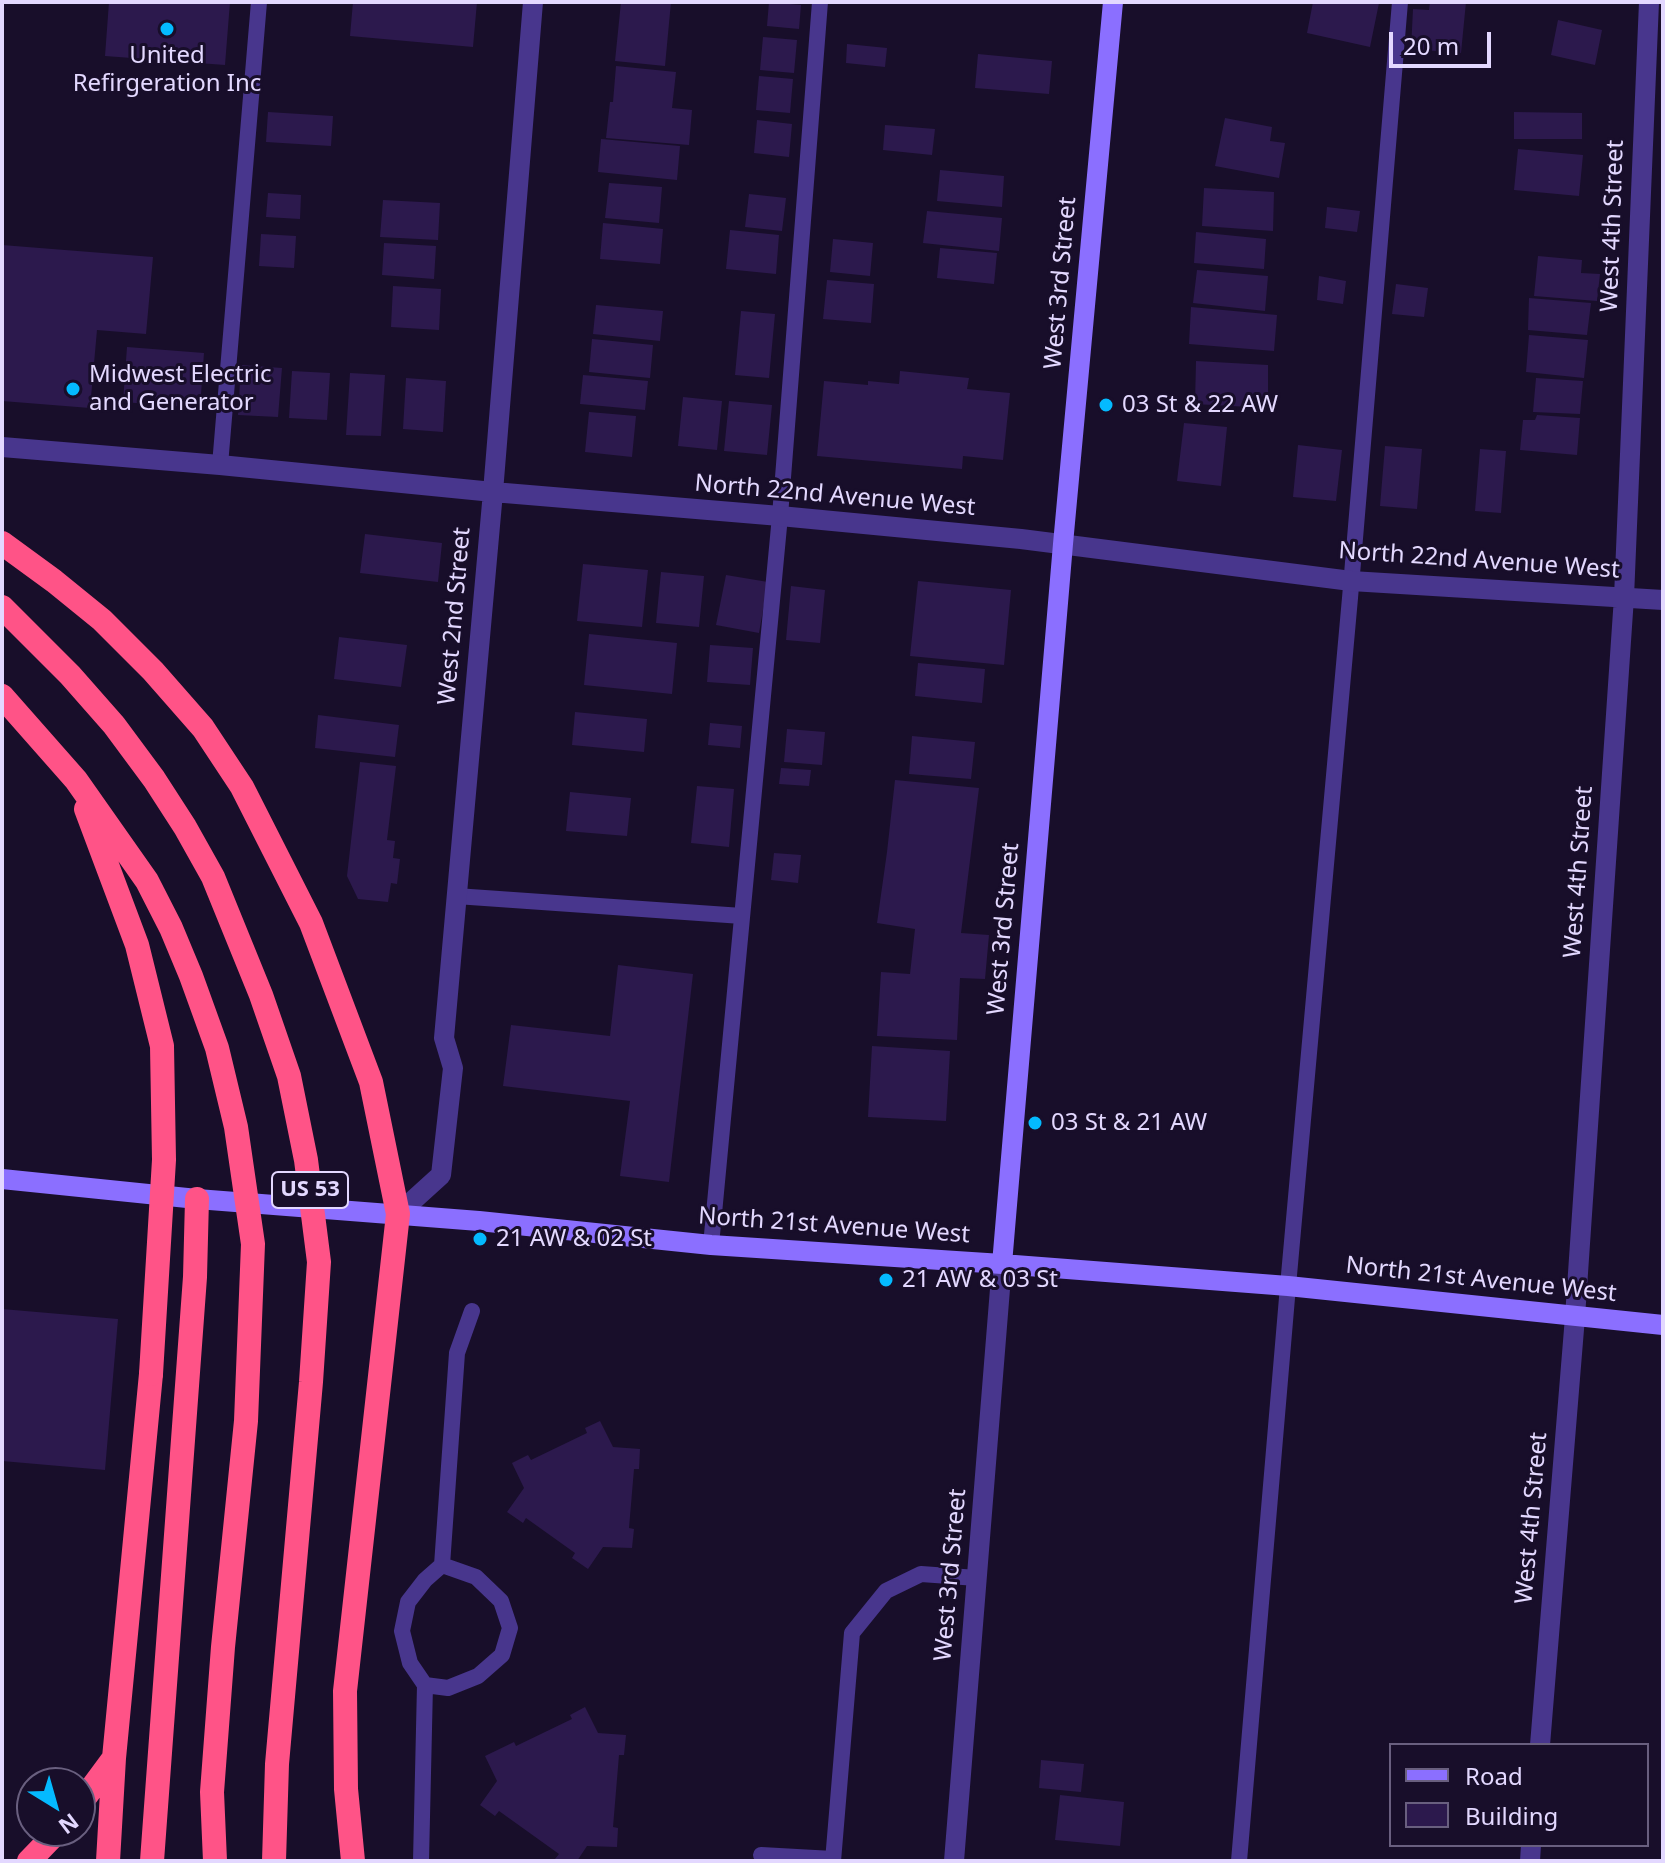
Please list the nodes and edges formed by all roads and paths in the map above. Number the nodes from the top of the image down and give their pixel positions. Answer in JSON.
{"nodes":[{"id":1,"x":259,"y":2,"type":"edge"},
{"id":2,"x":533,"y":2,"type":"edge"},
{"id":3,"x":820,"y":2,"type":"edge"},
{"id":4,"x":1113,"y":2,"type":"edge"},
{"id":5,"x":1400,"y":2,"type":"edge"},
{"id":6,"x":1649,"y":2,"type":"edge"},
{"id":7,"x":2,"y":447,"type":"edge"},
{"id":8,"x":220,"y":465,"type":"junction"},
{"id":9,"x":493,"y":492,"type":"junction"},
{"id":10,"x":780,"y":516,"type":"junction"},
{"id":11,"x":2,"y":543,"type":"edge"},
{"id":12,"x":1063,"y":544,"type":"junction"},
{"id":13,"x":1351,"y":581,"type":"junction"},
{"id":14,"x":1624,"y":597,"type":"junction"},
{"id":15,"x":1663,"y":600,"type":"edge"},
{"id":16,"x":2,"y":607,"type":"edge"},
{"id":17,"x":2,"y":696,"type":"edge"},
{"id":18,"x":76,"y":780,"type":"junction"},
{"id":19,"x":456,"y":896,"type":"junction"},
{"id":20,"x":742,"y":916,"type":"junction"},
{"id":21,"x":2,"y":1179,"type":"edge"},
{"id":22,"x":197,"y":1199,"type":"junction"},
{"id":23,"x":398,"y":1214,"type":"junction"},
{"id":24,"x":711,"y":1245,"type":"junction"},
{"id":25,"x":1002,"y":1264,"type":"junction"},
{"id":26,"x":1288,"y":1286,"type":"junction"},
{"id":27,"x":472,"y":1311,"type":"dead end"},
{"id":28,"x":1575,"y":1317,"type":"junction"},
{"id":29,"x":1663,"y":1325,"type":"edge"},
{"id":30,"x":442,"y":1565,"type":"junction"},
{"id":31,"x":977,"y":1578,"type":"junction"},
{"id":32,"x":425,"y":1685,"type":"junction"},
{"id":33,"x":1540,"y":1743,"type":"edge"},
{"id":34,"x":114,"y":1758,"type":"junction"},
{"id":35,"x":96,"y":1782,"type":"edge"},
{"id":36,"x":761,"y":1855,"type":"dead end"},
{"id":37,"x":833,"y":1860,"type":"edge"},
{"id":38,"x":108,"y":1861,"type":"edge"},
{"id":39,"x":152,"y":1861,"type":"edge"},
{"id":40,"x":215,"y":1861,"type":"edge"},
{"id":41,"x":274,"y":1861,"type":"edge"},
{"id":42,"x":353,"y":1861,"type":"edge"},
{"id":43,"x":421,"y":1861,"type":"edge"},
{"id":44,"x":954,"y":1861,"type":"edge"},
{"id":45,"x":1239,"y":1861,"type":"edge"}],
"edges":[{"from":1,"to":8,"type":"lane"},
{"from":2,"to":9,"type":"street","name":"West 2nd Street"},
{"from":3,"to":10,"type":"lane"},
{"from":4,"to":12,"type":"main road","name":"West 3rd Street"},
{"from":5,"to":13,"type":"lane"},
{"from":6,"to":14,"type":"street","name":"West 4th Street"},
{"from":7,"to":8,"type":"street","name":"North 22nd Avenue West"},
{"from":8,"to":9,"type":"street","name":"North 22nd Avenue West"},
{"from":9,"to":10,"type":"street","name":"North 22nd Avenue West"},
{"from":9,"to":19,"type":"street","name":"West 2nd Street"},
{"from":10,"to":12,"type":"street","name":"North 22nd Avenue West"},
{"from":10,"to":20,"type":"lane"},
{"from":11,"to":23,"type":"highway"},
{"from":12,"to":13,"type":"street","name":"North 22nd Avenue West"},
{"from":12,"to":25,"type":"main road","name":"West 3rd Street"},
{"from":13,"to":14,"type":"street","name":"North 22nd Avenue West"},
{"from":13,"to":26,"type":"lane"},
{"from":14,"to":15,"type":"street","name":"North 22nd Avenue West"},
{"from":14,"to":28,"type":"street","name":"West 4th Street"},
{"from":16,"to":41,"type":"highway","number":"US 53","bridge":true},
{"from":17,"to":18,"type":"highway","number":"US 53","bridge":true},
{"from":18,"to":34,"type":"highway","bridge":true},
{"from":18,"to":40,"type":"highway","number":"US 53","bridge":true},
{"from":19,"to":20,"type":"lane"},
{"from":19,"to":23,"type":"street","name":"West 2nd Street"},
{"from":20,"to":24,"type":"lane"},
{"from":21,"to":22,"type":"main road","name":"North 21st Avenue West"},
{"from":22,"to":23,"type":"main road","name":"North 21st Avenue West"},
{"from":22,"to":39,"type":"highway"},
{"from":23,"to":24,"type":"main road","name":"North 21st Avenue West"},
{"from":23,"to":42,"type":"highway"},
{"from":24,"to":25,"type":"main road","name":"North 21st Avenue West"},
{"from":25,"to":26,"type":"main road","name":"North 21st Avenue West"},
{"from":25,"to":31,"type":"street","name":"West 3rd Street"},
{"from":26,"to":28,"type":"main road","name":"North 21st Avenue West"},
{"from":26,"to":45,"type":"lane"},
{"from":27,"to":30,"type":"lane"},
{"from":28,"to":29,"type":"main road","name":"North 21st Avenue West"},
{"from":28,"to":33,"type":"street","name":"West 4th Street"},
{"from":30,"to":32,"type":"lane"},
{"from":30,"to":32,"type":"lane"},
{"from":31,"to":37,"type":"lane"},
{"from":31,"to":44,"type":"street","name":"West 3rd Street"},
{"from":32,"to":43,"type":"lane"},
{"from":34,"to":35,"type":"highway"},
{"from":34,"to":38,"type":"highway"},
{"from":36,"to":37,"type":"lane"}]}
